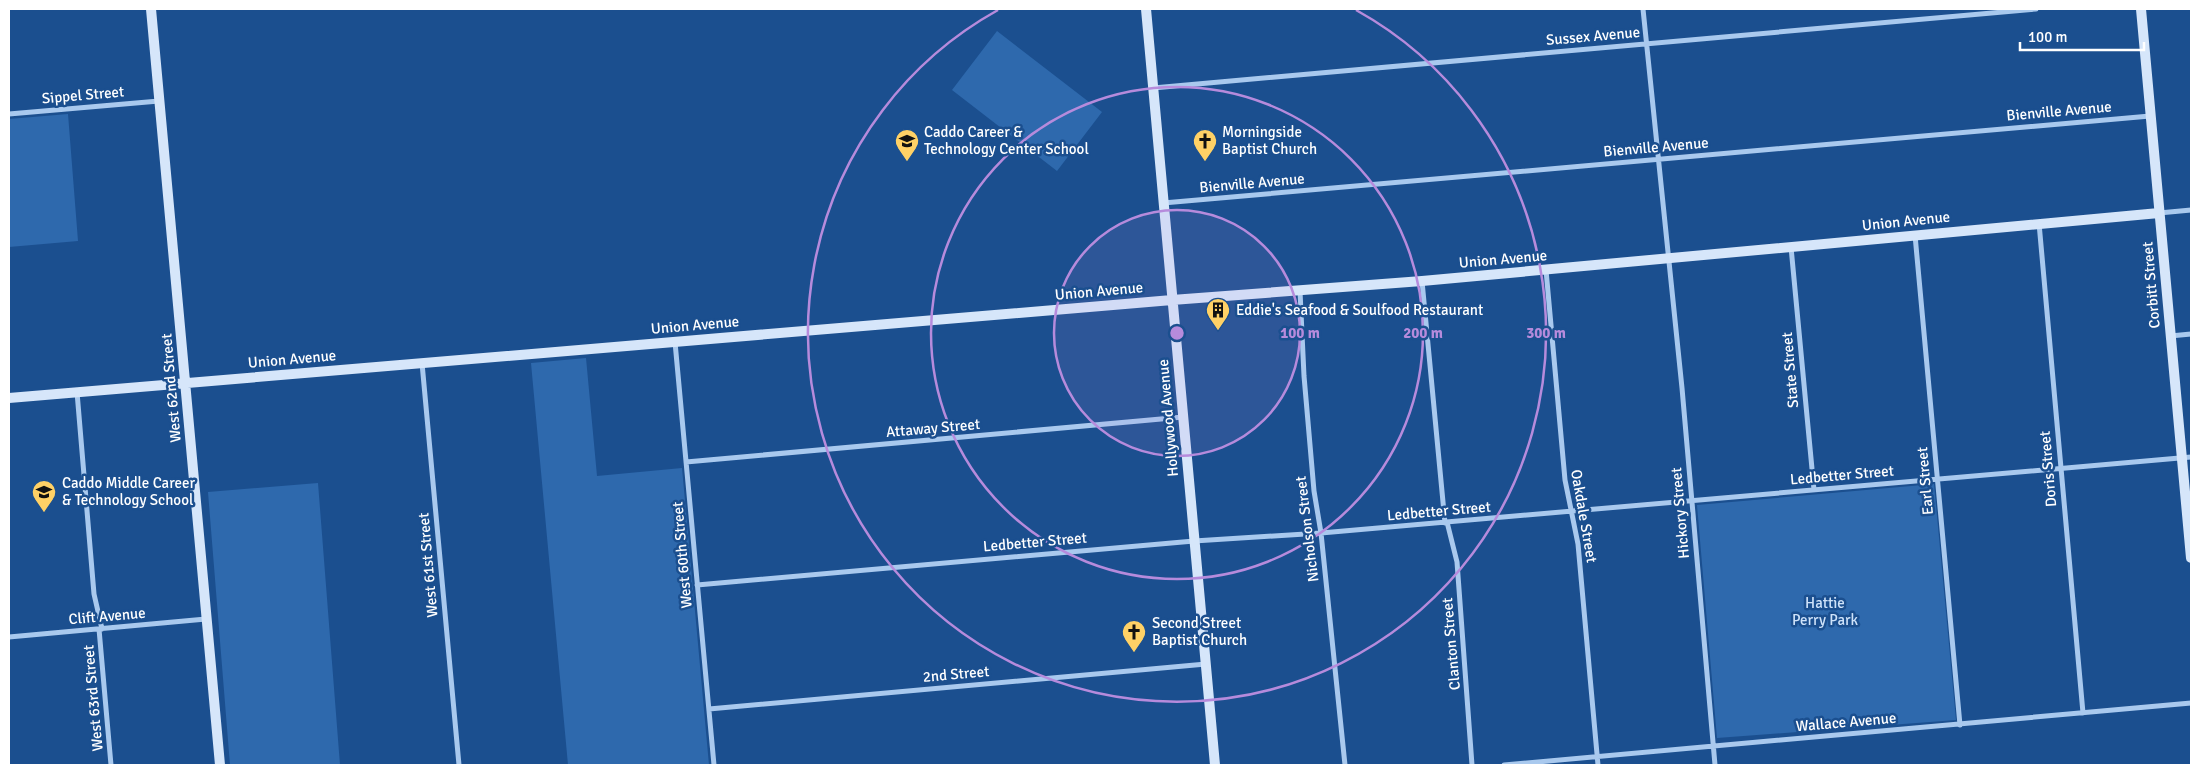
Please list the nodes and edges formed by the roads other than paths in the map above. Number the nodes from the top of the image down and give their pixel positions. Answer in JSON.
{"nodes":[{"id":1,"x":152,"y":9,"type":"edge"},
{"id":2,"x":1146,"y":9,"type":"edge"},
{"id":3,"x":1643,"y":9,"type":"edge"},
{"id":4,"x":2036,"y":9,"type":"edge"},
{"id":5,"x":2141,"y":9,"type":"edge"},
{"id":6,"x":1646,"y":44,"type":"junction"},
{"id":7,"x":1153,"y":88,"type":"junction"},
{"id":8,"x":160,"y":101,"type":"junction"},
{"id":9,"x":9,"y":114,"type":"edge"},
{"id":10,"x":2150,"y":116,"type":"junction"},
{"id":11,"x":1657,"y":160,"type":"junction"},
{"id":12,"x":1163,"y":203,"type":"junction"},
{"id":13,"x":2191,"y":210,"type":"edge"},
{"id":14,"x":2159,"y":213,"type":"junction"},
{"id":15,"x":2039,"y":223,"type":"junction"},
{"id":16,"x":1915,"y":235,"type":"junction"},
{"id":17,"x":1791,"y":248,"type":"junction"},
{"id":18,"x":1668,"y":260,"type":"junction"},
{"id":19,"x":1546,"y":270,"type":"junction"},
{"id":20,"x":1422,"y":281,"type":"junction"},
{"id":21,"x":1300,"y":290,"type":"junction"},
{"id":22,"x":1172,"y":300,"type":"junction"},
{"id":23,"x":2191,"y":334,"type":"edge"},
{"id":24,"x":2170,"y":336,"type":"junction"},
{"id":25,"x":675,"y":342,"type":"junction"},
{"id":26,"x":422,"y":363,"type":"junction"},
{"id":27,"x":185,"y":383,"type":"junction"},
{"id":28,"x":77,"y":392,"type":"junction"},
{"id":29,"x":9,"y":398,"type":"edge"},
{"id":30,"x":1183,"y":417,"type":"junction"},
{"id":31,"x":2187,"y":458,"type":"edge"},
{"id":32,"x":686,"y":462,"type":"junction"},
{"id":33,"x":2060,"y":469,"type":"junction"},
{"id":34,"x":1938,"y":480,"type":"junction"},
{"id":35,"x":1814,"y":490,"type":"junction"},
{"id":36,"x":1691,"y":501,"type":"junction"},
{"id":37,"x":1571,"y":512,"type":"junction"},
{"id":38,"x":1446,"y":523,"type":"junction"},
{"id":39,"x":1322,"y":533,"type":"junction"},
{"id":40,"x":1194,"y":541,"type":"junction"},
{"id":41,"x":2191,"y":558,"type":"edge"},
{"id":42,"x":697,"y":585,"type":"junction"},
{"id":43,"x":207,"y":619,"type":"junction"},
{"id":44,"x":101,"y":629,"type":"junction"},
{"id":45,"x":9,"y":637,"type":"edge"},
{"id":46,"x":1206,"y":664,"type":"junction"},
{"id":47,"x":2191,"y":703,"type":"edge"},
{"id":48,"x":709,"y":709,"type":"junction"},
{"id":49,"x":2083,"y":713,"type":"junction"},
{"id":50,"x":1960,"y":725,"type":"junction"},
{"id":51,"x":1713,"y":747,"type":"junction"},
{"id":52,"x":1597,"y":757,"type":"junction"},
{"id":53,"x":111,"y":765,"type":"edge"},
{"id":54,"x":220,"y":765,"type":"edge"},
{"id":55,"x":459,"y":765,"type":"edge"},
{"id":56,"x":714,"y":765,"type":"edge"},
{"id":57,"x":1215,"y":765,"type":"edge"},
{"id":58,"x":1345,"y":765,"type":"edge"},
{"id":59,"x":1472,"y":765,"type":"edge"},
{"id":60,"x":1504,"y":765,"type":"edge"},
{"id":61,"x":1598,"y":765,"type":"edge"},
{"id":62,"x":1715,"y":765,"type":"edge"}],
"edges":[{"from":1,"to":8,"type":"street","name":"West 62nd Street"},
{"from":2,"to":7,"type":"street","name":"Hollywood Avenue"},
{"from":3,"to":6,"type":"street","name":"Hickory Street"},
{"from":4,"to":6,"type":"street","name":"Sussex Avenue"},
{"from":5,"to":10,"type":"street","name":"Corbitt Street"},
{"from":6,"to":7,"type":"street","name":"Sussex Avenue"},
{"from":6,"to":11,"type":"street","name":"Hickory Street"},
{"from":7,"to":12,"type":"street","name":"Hollywood Avenue"},
{"from":8,"to":9,"type":"street","name":"Sippel Street"},
{"from":8,"to":27,"type":"street","name":"West 62nd Street"},
{"from":10,"to":11,"type":"street","name":"Bienville Avenue"},
{"from":10,"to":14,"type":"street","name":"Corbitt Street"},
{"from":11,"to":12,"type":"street","name":"Bienville Avenue"},
{"from":11,"to":18,"type":"street","name":"Hickory Street"},
{"from":12,"to":22,"type":"street","name":"Hollywood Avenue"},
{"from":13,"to":14,"type":"street","name":"Union Avenue"},
{"from":14,"to":15,"type":"street","name":"Union Avenue"},
{"from":14,"to":24,"type":"street","name":"Corbitt Street"},
{"from":15,"to":16,"type":"street","name":"Union Avenue"},
{"from":15,"to":33,"type":"street","name":"Doris Street"},
{"from":16,"to":17,"type":"street","name":"Union Avenue"},
{"from":16,"to":34,"type":"street","name":"Earl Street"},
{"from":17,"to":18,"type":"street","name":"Union Avenue"},
{"from":17,"to":35,"type":"street","name":"State Street"},
{"from":18,"to":19,"type":"street","name":"Union Avenue"},
{"from":18,"to":36,"type":"street","name":"Hickory Street"},
{"from":19,"to":20,"type":"street","name":"Union Avenue"},
{"from":19,"to":37,"type":"street","name":"Oakdale Street"},
{"from":20,"to":21,"type":"street","name":"Union Avenue"},
{"from":20,"to":38,"type":"street","name":"Clanton Street"},
{"from":21,"to":22,"type":"street","name":"Union Avenue"},
{"from":21,"to":39,"type":"street","name":"Nicholson Street"},
{"from":22,"to":25,"type":"street","name":"Union Avenue"},
{"from":22,"to":30,"type":"street","name":"Hollywood Avenue"},
{"from":23,"to":24,"type":"street"},
{"from":24,"to":31,"type":"street","name":"Corbitt Street"},
{"from":25,"to":26,"type":"street","name":"Union Avenue"},
{"from":25,"to":32,"type":"street","name":"West 60th Street"},
{"from":26,"to":27,"type":"street","name":"Union Avenue"},
{"from":26,"to":55,"type":"street","name":"West 61st Street"},
{"from":27,"to":28,"type":"street","name":"Union Avenue"},
{"from":27,"to":43,"type":"street","name":"West 62nd Street"},
{"from":28,"to":29,"type":"street","name":"Union Avenue"},
{"from":28,"to":44,"type":"street","name":"West 63rd Street"},
{"from":30,"to":32,"type":"street","name":"Attaway Street"},
{"from":30,"to":40,"type":"street","name":"Hollywood Avenue"},
{"from":31,"to":33,"type":"street","name":"Ledbetter Street"},
{"from":31,"to":41,"type":"street","name":"Corbitt Street"},
{"from":32,"to":42,"type":"street","name":"West 60th Street"},
{"from":33,"to":34,"type":"street","name":"Ledbetter Street"},
{"from":33,"to":49,"type":"street","name":"Doris Street"},
{"from":34,"to":35,"type":"street","name":"Ledbetter Street"},
{"from":34,"to":50,"type":"street","name":"Earl Street"},
{"from":35,"to":36,"type":"street","name":"Ledbetter Street"},
{"from":36,"to":37,"type":"street","name":"Ledbetter Street"},
{"from":36,"to":51,"type":"street","name":"Hickory Street"},
{"from":37,"to":38,"type":"street","name":"Ledbetter Street"},
{"from":37,"to":52,"type":"street","name":"Oakdale Street"},
{"from":38,"to":39,"type":"street","name":"Ledbetter Street"},
{"from":38,"to":59,"type":"street","name":"Clanton Street"},
{"from":39,"to":40,"type":"street","name":"Ledbetter Street"},
{"from":39,"to":58,"type":"street","name":"Nicholson Street"},
{"from":40,"to":42,"type":"street","name":"Ledbetter Street"},
{"from":40,"to":46,"type":"street","name":"Hollywood Avenue"},
{"from":42,"to":48,"type":"street","name":"West 60th Street"},
{"from":43,"to":44,"type":"street","name":"Clift Avenue"},
{"from":43,"to":54,"type":"street","name":"West 62nd Street"},
{"from":44,"to":45,"type":"street","name":"Clift Avenue"},
{"from":44,"to":53,"type":"street","name":"West 63rd Street"},
{"from":46,"to":48,"type":"street","name":"2nd Street"},
{"from":46,"to":57,"type":"street","name":"Hollywood Avenue"},
{"from":47,"to":49,"type":"street","name":"Wallace Avenue"},
{"from":48,"to":56,"type":"street","name":"West 60th Street"},
{"from":49,"to":50,"type":"street","name":"Wallace Avenue"},
{"from":50,"to":51,"type":"street","name":"Wallace Avenue"},
{"from":51,"to":52,"type":"street","name":"Wallace Avenue"},
{"from":51,"to":62,"type":"street","name":"Hickory Street"},
{"from":52,"to":60,"type":"street","name":"Wallace Avenue"},
{"from":52,"to":61,"type":"street","name":"Oakdale Street"}]}
